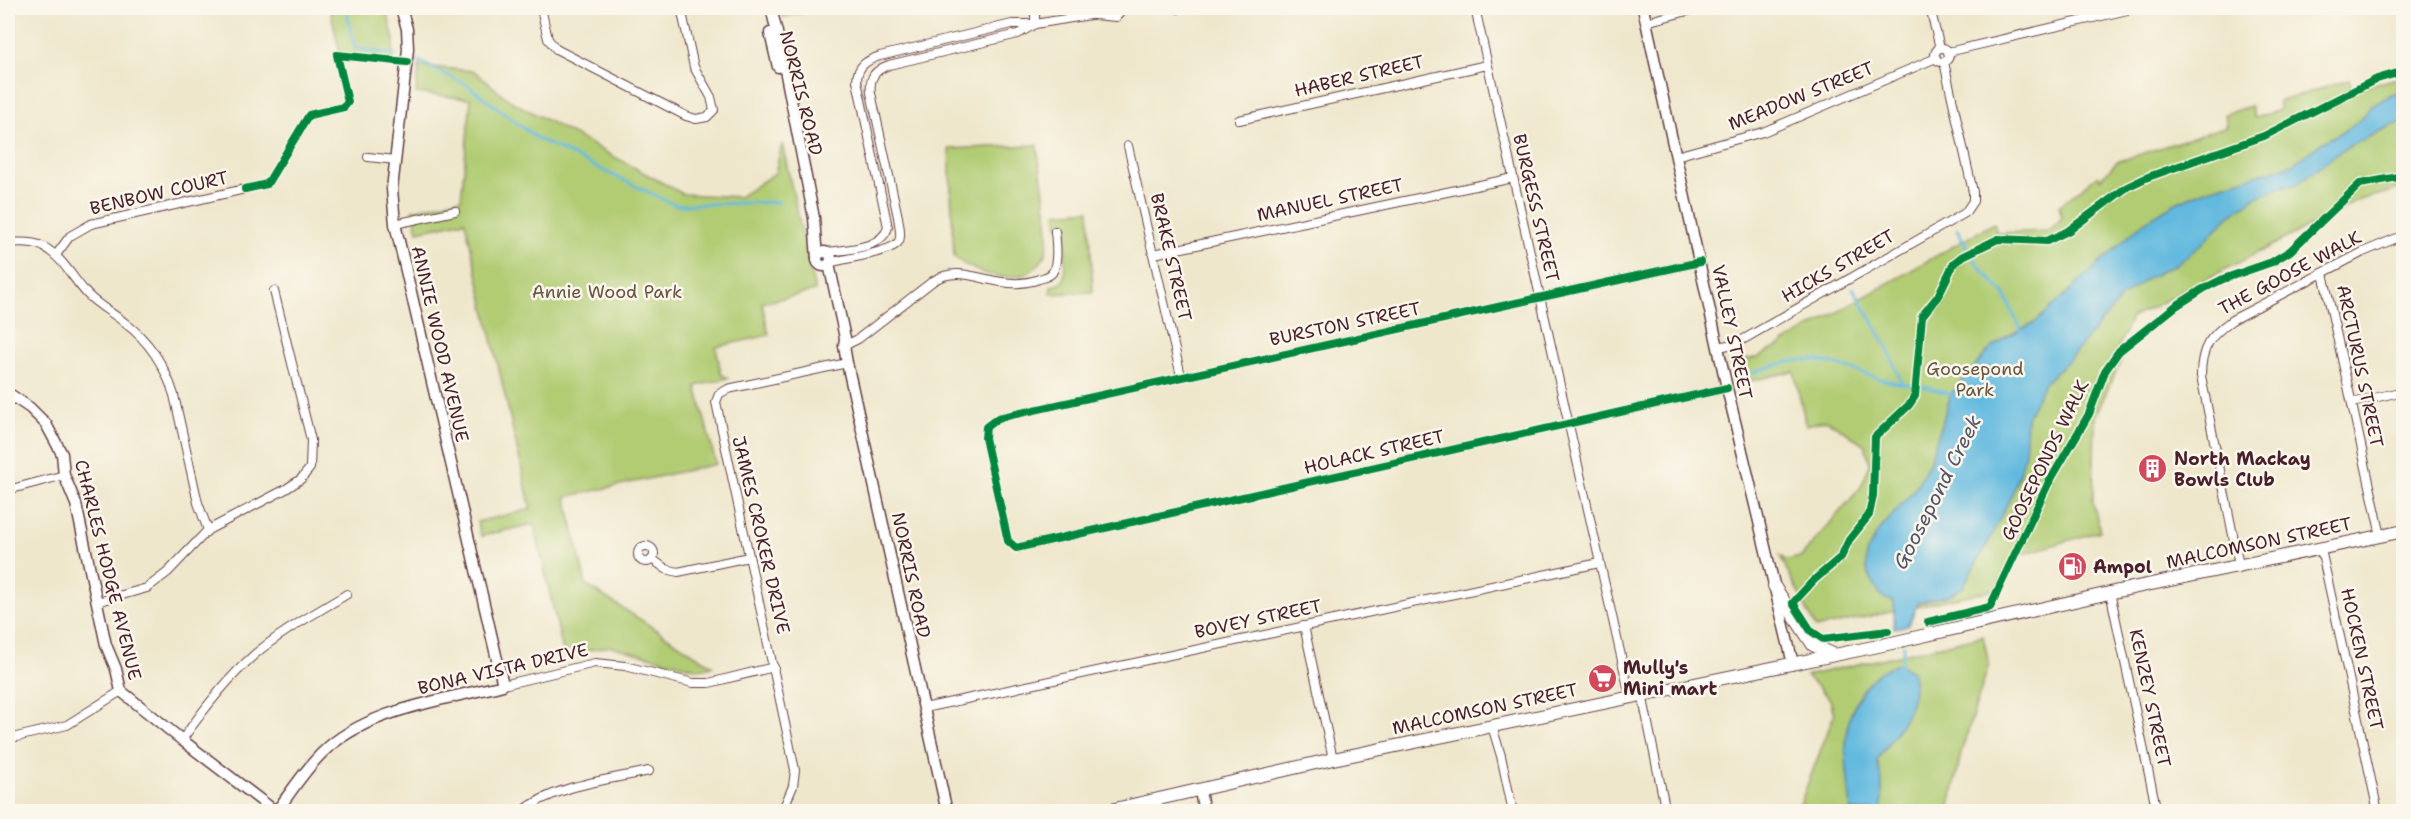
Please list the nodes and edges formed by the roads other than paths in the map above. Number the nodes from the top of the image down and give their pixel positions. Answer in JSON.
{"nodes":[{"id":1,"x":401,"y":8,"type":"edge"},
{"id":2,"x":541,"y":8,"type":"edge"},
{"id":3,"x":681,"y":8,"type":"edge"},
{"id":4,"x":764,"y":8,"type":"edge"},
{"id":5,"x":771,"y":8,"type":"edge"},
{"id":6,"x":1035,"y":8,"type":"edge"},
{"id":7,"x":1107,"y":8,"type":"edge"},
{"id":8,"x":1119,"y":8,"type":"edge"},
{"id":9,"x":1474,"y":8,"type":"edge"},
{"id":10,"x":1643,"y":8,"type":"edge"},
{"id":11,"x":1699,"y":8,"type":"edge"},
{"id":12,"x":1929,"y":8,"type":"edge"},
{"id":13,"x":2136,"y":8,"type":"edge"},
{"id":14,"x":1090,"y":15,"type":"junction"},
{"id":15,"x":1646,"y":22,"type":"junction"},
{"id":16,"x":1035,"y":24,"type":"junction"},
{"id":17,"x":959,"y":37,"type":"junction"},
{"id":18,"x":932,"y":43,"type":"junction"},
{"id":19,"x":961,"y":48,"type":"junction"},
{"id":20,"x":904,"y":50,"type":"junction"},
{"id":21,"x":1944,"y":50,"type":"junction"},
{"id":22,"x":935,"y":54,"type":"junction"},
{"id":23,"x":872,"y":58,"type":"junction"},
{"id":24,"x":1940,"y":60,"type":"junction"},
{"id":25,"x":906,"y":61,"type":"junction"},
{"id":26,"x":1487,"y":65,"type":"junction"},
{"id":27,"x":878,"y":70,"type":"junction"},
{"id":28,"x":871,"y":93,"type":"junction"},
{"id":29,"x":860,"y":95,"type":"junction"},
{"id":30,"x":876,"y":120,"type":"junction"},
{"id":31,"x":1239,"y":120,"type":"dead end"},
{"id":32,"x":866,"y":122,"type":"junction"},
{"id":33,"x":1128,"y":146,"type":"dead end"},
{"id":34,"x":1676,"y":156,"type":"junction"},
{"id":35,"x":368,"y":157,"type":"dead end"},
{"id":36,"x":396,"y":160,"type":"junction"},
{"id":37,"x":886,"y":164,"type":"junction"},
{"id":38,"x":875,"y":166,"type":"junction"},
{"id":39,"x":1513,"y":178,"type":"junction"},
{"id":40,"x":808,"y":187,"type":"junction"},
{"id":41,"x":245,"y":189,"type":"dead end"},
{"id":42,"x":896,"y":206,"type":"junction"},
{"id":43,"x":885,"y":208,"type":"junction"},
{"id":44,"x":454,"y":211,"type":"dead end"},
{"id":45,"x":814,"y":218,"type":"junction"},
{"id":46,"x":395,"y":224,"type":"junction"},
{"id":47,"x":887,"y":230,"type":"junction"},
{"id":48,"x":1055,"y":231,"type":"dead end"},
{"id":49,"x":900,"y":232,"type":"junction"},
{"id":50,"x":2403,"y":235,"type":"edge"},
{"id":51,"x":8,"y":243,"type":"edge"},
{"id":52,"x":852,"y":252,"type":"junction"},
{"id":53,"x":1154,"y":254,"type":"junction"},
{"id":54,"x":56,"y":255,"type":"junction"},
{"id":55,"x":828,"y":258,"type":"junction"},
{"id":56,"x":817,"y":260,"type":"junction"},
{"id":57,"x":1700,"y":262,"type":"junction"},
{"id":58,"x":2323,"y":273,"type":"junction"},
{"id":59,"x":274,"y":291,"type":"dead end"},
{"id":60,"x":1539,"y":297,"type":"junction"},
{"id":61,"x":844,"y":346,"type":"junction"},
{"id":62,"x":1719,"y":347,"type":"junction"},
{"id":63,"x":847,"y":363,"type":"junction"},
{"id":64,"x":1181,"y":376,"type":"junction"},
{"id":65,"x":1727,"y":388,"type":"junction"},
{"id":66,"x":2403,"y":391,"type":"edge"},
{"id":67,"x":8,"y":393,"type":"edge"},
{"id":68,"x":2352,"y":403,"type":"junction"},
{"id":69,"x":1568,"y":423,"type":"junction"},
{"id":70,"x":64,"y":475,"type":"junction"},
{"id":71,"x":8,"y":490,"type":"edge"},
{"id":72,"x":208,"y":530,"type":"junction"},
{"id":73,"x":2403,"y":531,"type":"edge"},
{"id":74,"x":2381,"y":536,"type":"junction"},
{"id":75,"x":1029,"y":546,"type":"joint"},
{"id":76,"x":2321,"y":549,"type":"junction"},
{"id":77,"x":749,"y":557,"type":"junction"},
{"id":78,"x":652,"y":559,"type":"dead end"},
{"id":79,"x":1599,"y":563,"type":"junction"},
{"id":80,"x":2240,"y":565,"type":"junction"},
{"id":81,"x":1774,"y":586,"type":"junction"},
{"id":82,"x":2110,"y":592,"type":"junction"},
{"id":83,"x":347,"y":594,"type":"dead end"},
{"id":84,"x":97,"y":602,"type":"junction"},
{"id":85,"x":1304,"y":626,"type":"junction"},
{"id":86,"x":1835,"y":655,"type":"junction"},
{"id":87,"x":1793,"y":664,"type":"junction"},
{"id":88,"x":774,"y":668,"type":"junction"},
{"id":89,"x":503,"y":685,"type":"junction"},
{"id":90,"x":121,"y":691,"type":"junction"},
{"id":91,"x":1636,"y":695,"type":"junction"},
{"id":92,"x":924,"y":708,"type":"junction"},
{"id":93,"x":1492,"y":726,"type":"junction"},
{"id":94,"x":8,"y":740,"type":"edge"},
{"id":95,"x":182,"y":741,"type":"junction"},
{"id":96,"x":1334,"y":759,"type":"junction"},
{"id":97,"x":649,"y":771,"type":"dead end"},
{"id":98,"x":1200,"y":791,"type":"junction"},
{"id":99,"x":276,"y":812,"type":"edge"},
{"id":100,"x":522,"y":812,"type":"edge"},
{"id":101,"x":782,"y":812,"type":"edge"},
{"id":102,"x":947,"y":812,"type":"edge"},
{"id":103,"x":1102,"y":812,"type":"edge"},
{"id":104,"x":1204,"y":812,"type":"edge"},
{"id":105,"x":1513,"y":812,"type":"edge"},
{"id":106,"x":1666,"y":812,"type":"edge"},
{"id":107,"x":2157,"y":812,"type":"edge"},
{"id":108,"x":2378,"y":812,"type":"edge"}],
"edges":[{"from":1,"to":36,"type":"street","name":"ANNIE WOOD AVENUE"},
{"from":2,"to":3,"type":"street"},
{"from":4,"to":40,"type":"street","name":"NORRIS ROAD"},
{"from":5,"to":40,"type":"street","name":"NORRIS ROAD"},
{"from":6,"to":16,"type":"street"},
{"from":7,"to":14,"type":"street"},
{"from":8,"to":14,"type":"street"},
{"from":9,"to":26,"type":"street","name":"BURGESS STREET"},
{"from":10,"to":15,"type":"street","name":"VALLEY STREET"},
{"from":11,"to":15,"type":"street"},
{"from":12,"to":21,"type":"street"},
{"from":13,"to":21,"type":"street"},
{"from":14,"to":16,"type":"street"},
{"from":15,"to":34,"type":"street","name":"VALLEY STREET"},
{"from":16,"to":17,"type":"street"},
{"from":16,"to":19,"type":"street"},
{"from":17,"to":18,"type":"street"},
{"from":17,"to":19,"type":"street"},
{"from":18,"to":20,"type":"street"},
{"from":18,"to":22,"type":"street"},
{"from":19,"to":22,"type":"street"},
{"from":20,"to":23,"type":"street"},
{"from":20,"to":25,"type":"street"},
{"from":21,"to":24,"type":"street"},
{"from":22,"to":25,"type":"street"},
{"from":23,"to":27,"type":"street"},
{"from":23,"to":29,"type":"street"},
{"from":24,"to":34,"type":"street","name":"MEADOW STREET"},
{"from":24,"to":62,"type":"street","name":"HICKS STREET"},
{"from":25,"to":27,"type":"street"},
{"from":26,"to":31,"type":"street","name":"HABER STREET"},
{"from":26,"to":39,"type":"street","name":"BURGESS STREET"},
{"from":27,"to":28,"type":"street"},
{"from":28,"to":29,"type":"street"},
{"from":28,"to":30,"type":"street"},
{"from":29,"to":32,"type":"street"},
{"from":30,"to":32,"type":"street"},
{"from":30,"to":37,"type":"street"},
{"from":32,"to":38,"type":"street"},
{"from":33,"to":53,"type":"street","name":"BRAKE STREET"},
{"from":34,"to":57,"type":"street","name":"VALLEY STREET"},
{"from":35,"to":36,"type":"street"},
{"from":36,"to":46,"type":"street","name":"ANNIE WOOD AVENUE"},
{"from":37,"to":38,"type":"street"},
{"from":37,"to":42,"type":"street"},
{"from":38,"to":43,"type":"street"},
{"from":39,"to":53,"type":"street","name":"MANUEL STREET"},
{"from":39,"to":60,"type":"street","name":"BURGESS STREET"},
{"from":40,"to":45,"type":"street","name":"NORRIS ROAD"},
{"from":41,"to":54,"type":"street","name":"BENBOW COURT"},
{"from":42,"to":43,"type":"street"},
{"from":42,"to":49,"type":"street"},
{"from":43,"to":47,"type":"street"},
{"from":44,"to":46,"type":"street"},
{"from":45,"to":55,"type":"street","name":"NORRIS ROAD"},
{"from":45,"to":56,"type":"street","name":"NORRIS ROAD"},
{"from":46,"to":89,"type":"street","name":"ANNIE WOOD AVENUE"},
{"from":47,"to":49,"type":"street"},
{"from":47,"to":52,"type":"street"},
{"from":48,"to":61,"type":"street"},
{"from":49,"to":52,"type":"street"},
{"from":50,"to":58,"type":"street","name":"THE GOOSE WALK"},
{"from":51,"to":54,"type":"street"},
{"from":52,"to":55,"type":"street"},
{"from":53,"to":64,"type":"street","name":"BRAKE STREET"},
{"from":54,"to":72,"type":"street"},
{"from":55,"to":56,"type":"street"},
{"from":55,"to":61,"type":"street","name":"NORRIS ROAD"},
{"from":56,"to":61,"type":"street","name":"NORRIS ROAD"},
{"from":57,"to":60,"type":"street","name":"BURSTON STREET"},
{"from":57,"to":62,"type":"street","name":"VALLEY STREET"},
{"from":58,"to":68,"type":"street","name":"ARCTURUS STREET"},
{"from":58,"to":80,"type":"street","name":"THE GOOSE WALK"},
{"from":59,"to":72,"type":"street"},
{"from":60,"to":64,"type":"street","name":"BURSTON STREET"},
{"from":60,"to":69,"type":"street","name":"BURGESS STREET"},
{"from":61,"to":63,"type":"street","name":"NORRIS ROAD"},
{"from":62,"to":65,"type":"street","name":"VALLEY STREET"},
{"from":63,"to":77,"type":"street","name":"JAMES CROKER DRIVE"},
{"from":63,"to":92,"type":"street","name":"NORRIS ROAD"},
{"from":64,"to":75,"type":"street","name":"BURSTON STREET"},
{"from":65,"to":69,"type":"street","name":"HOLACK STREET"},
{"from":65,"to":81,"type":"street","name":"VALLEY STREET"},
{"from":66,"to":68,"type":"street"},
{"from":67,"to":70,"type":"street","name":"CHARLES HODGE AVENUE"},
{"from":68,"to":74,"type":"street","name":"ARCTURUS STREET"},
{"from":69,"to":75,"type":"street","name":"HOLACK STREET"},
{"from":69,"to":79,"type":"street","name":"BURGESS STREET"},
{"from":70,"to":71,"type":"street"},
{"from":70,"to":84,"type":"street","name":"CHARLES HODGE AVENUE"},
{"from":72,"to":84,"type":"street"},
{"from":73,"to":74,"type":"main road","name":"MALCOMSON STREET"},
{"from":74,"to":76,"type":"main road","name":"MALCOMSON STREET"},
{"from":76,"to":80,"type":"main road","name":"MALCOMSON STREET"},
{"from":76,"to":108,"type":"street","name":"HOCKEN STREET"},
{"from":77,"to":78,"type":"street"},
{"from":77,"to":88,"type":"street","name":"JAMES CROKER DRIVE"},
{"from":79,"to":85,"type":"street","name":"BOVEY STREET"},
{"from":79,"to":91,"type":"street","name":"BURGESS STREET"},
{"from":80,"to":82,"type":"main road","name":"MALCOMSON STREET"},
{"from":81,"to":86,"type":"main road"},
{"from":81,"to":87,"type":"street","name":"VALLEY STREET"},
{"from":82,"to":86,"type":"main road","name":"MALCOMSON STREET"},
{"from":82,"to":107,"type":"street","name":"KENZEY STREET"},
{"from":83,"to":95,"type":"street"},
{"from":84,"to":90,"type":"street","name":"CHARLES HODGE AVENUE"},
{"from":85,"to":92,"type":"street","name":"BOVEY STREET"},
{"from":85,"to":96,"type":"street"},
{"from":86,"to":87,"type":"main road","name":"MALCOMSON STREET"},
{"from":87,"to":91,"type":"main road","name":"MALCOMSON STREET"},
{"from":88,"to":89,"type":"street","name":"BONA VISTA DRIVE"},
{"from":88,"to":101,"type":"street","name":"JAMES CROKER DRIVE"},
{"from":89,"to":99,"type":"street","name":"BONA VISTA DRIVE"},
{"from":90,"to":94,"type":"street"},
{"from":90,"to":95,"type":"street","name":"CHARLES HODGE AVENUE"},
{"from":91,"to":93,"type":"main road","name":"MALCOMSON STREET"},
{"from":91,"to":106,"type":"street","name":"BURGESS STREET"},
{"from":92,"to":102,"type":"street","name":"NORRIS ROAD"},
{"from":93,"to":96,"type":"main road","name":"MALCOMSON STREET"},
{"from":93,"to":105,"type":"street"},
{"from":95,"to":99,"type":"street","name":"CHARLES HODGE AVENUE"},
{"from":96,"to":98,"type":"main road","name":"MALCOMSON STREET"},
{"from":97,"to":100,"type":"street"},
{"from":98,"to":103,"type":"main road","name":"MALCOMSON STREET"},
{"from":98,"to":104,"type":"street"}]}
